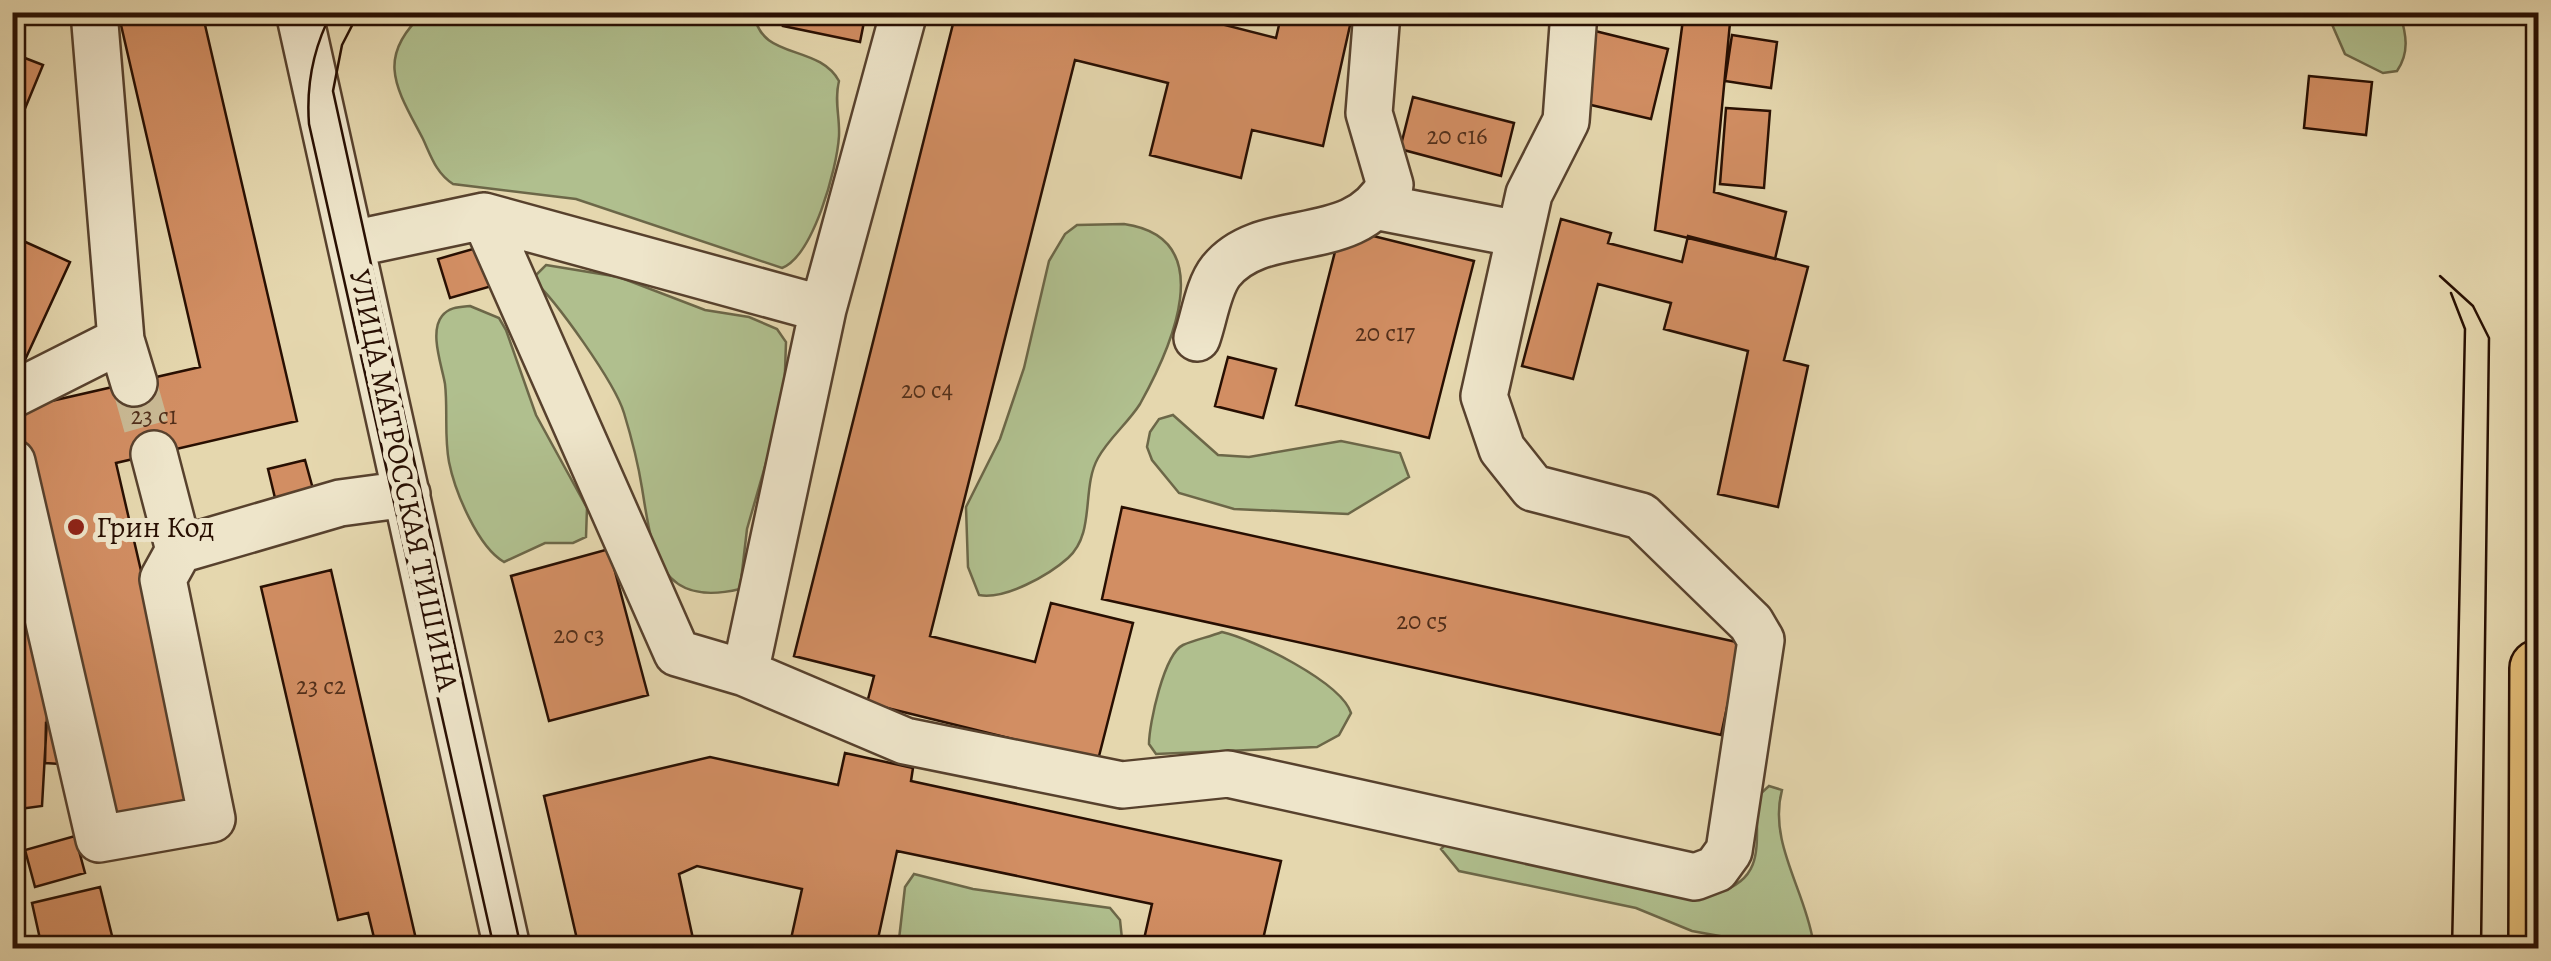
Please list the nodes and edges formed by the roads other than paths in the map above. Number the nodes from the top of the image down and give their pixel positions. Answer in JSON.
{"nodes":[{"id":1,"x":94,"y":12,"type":"edge"},
{"id":2,"x":299,"y":12,"type":"edge"},
{"id":3,"x":904,"y":12,"type":"edge"},
{"id":4,"x":1377,"y":12,"type":"edge"},
{"id":5,"x":1574,"y":12,"type":"edge"},
{"id":6,"x":1379,"y":207,"type":"junction"},
{"id":7,"x":484,"y":216,"type":"junction"},
{"id":8,"x":1518,"y":234,"type":"junction"},
{"id":9,"x":352,"y":244,"type":"junction"},
{"id":10,"x":823,"y":309,"type":"junction"},
{"id":11,"x":1197,"y":338,"type":"dead end"},
{"id":12,"x":12,"y":396,"type":"edge"},
{"id":13,"x":154,"y":454,"type":"tunnel mouth"},
{"id":14,"x":12,"y":462,"type":"edge"},
{"id":15,"x":407,"y":494,"type":"junction"},
{"id":16,"x":179,"y":550,"type":"junction"},
{"id":17,"x":2538,"y":668,"type":"edge"},
{"id":18,"x":745,"y":673,"type":"junction"},
{"id":19,"x":507,"y":948,"type":"edge"},
{"id":20,"x":2537,"y":948,"type":"edge"}],
"edges":[{"from":1,"to":12,"type":"street"},
{"from":2,"to":9,"type":"street","name":"УЛИЦА МАТРОССКАЯ ТИШИНА"},
{"from":3,"to":10,"type":"street"},
{"from":4,"to":6,"type":"street"},
{"from":5,"to":8,"type":"street"},
{"from":6,"to":8,"type":"street"},
{"from":6,"to":11,"type":"street"},
{"from":7,"to":9,"type":"street"},
{"from":7,"to":10,"type":"street"},
{"from":7,"to":18,"type":"street"},
{"from":8,"to":18,"type":"street"},
{"from":9,"to":15,"type":"street","name":"УЛИЦА МАТРОССКАЯ ТИШИНА"},
{"from":10,"to":18,"type":"street"},
{"from":13,"to":16,"type":"street"},
{"from":14,"to":16,"type":"street"},
{"from":15,"to":16,"type":"street"},
{"from":15,"to":19,"type":"street","name":"УЛИЦА МАТРОССКАЯ ТИШИНА"},
{"from":17,"to":20,"type":"main road"}]}
